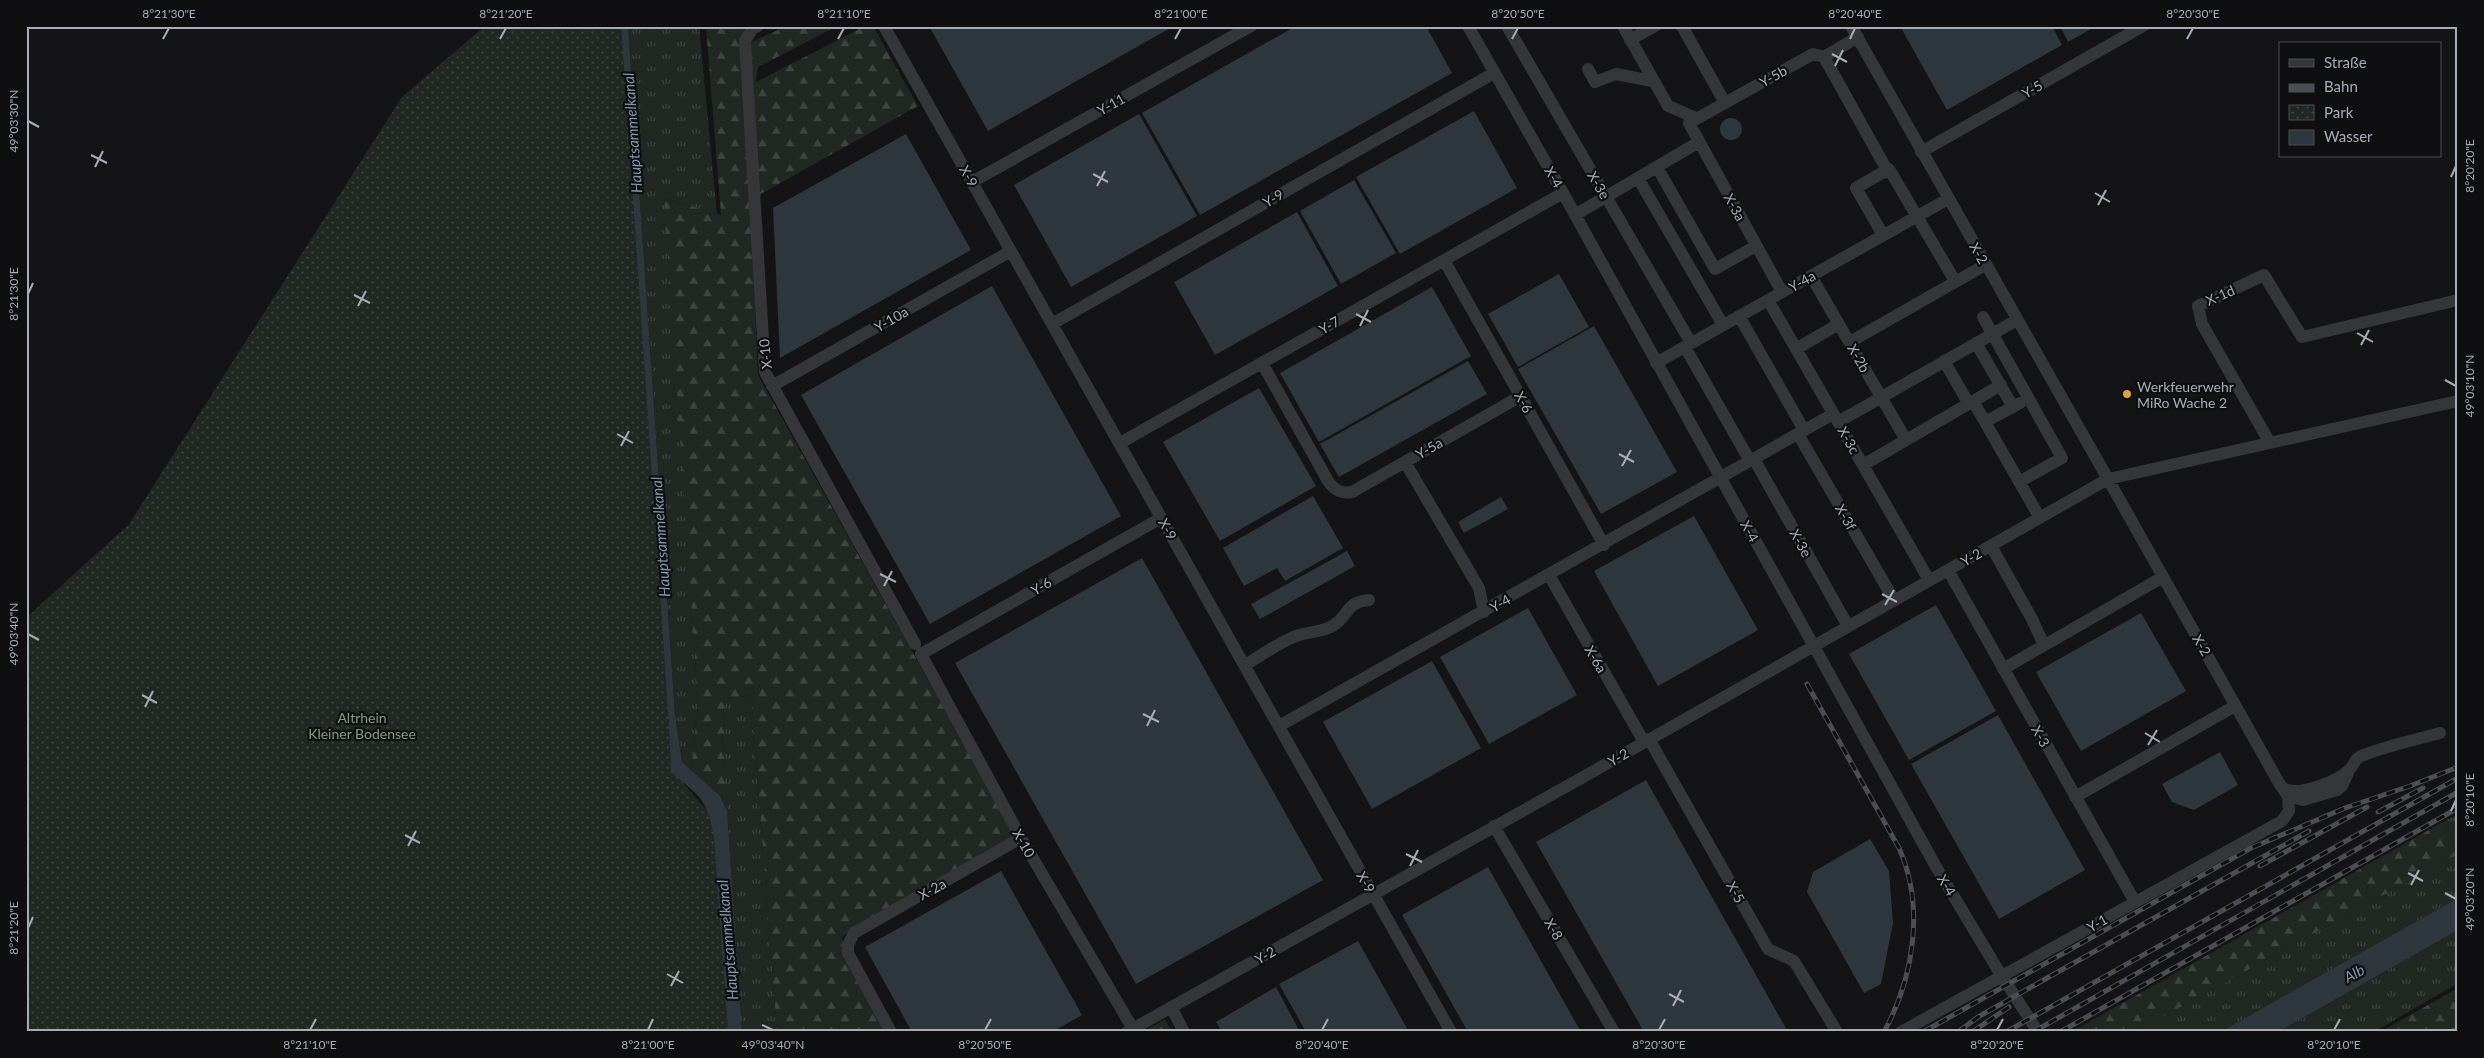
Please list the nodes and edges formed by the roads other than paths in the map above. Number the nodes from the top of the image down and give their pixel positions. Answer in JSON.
{"nodes":[{"id":1,"x":1251,"y":26,"type":"edge"},
{"id":2,"x":1468,"y":26,"type":"edge"},
{"id":3,"x":1507,"y":26,"type":"edge"},
{"id":4,"x":1623,"y":26,"type":"edge"},
{"id":5,"x":1655,"y":26,"type":"edge"},
{"id":6,"x":1682,"y":26,"type":"edge"},
{"id":7,"x":2143,"y":26,"type":"edge"},
{"id":8,"x":885,"y":27,"type":"edge"},
{"id":9,"x":755,"y":28,"type":"edge"},
{"id":10,"x":1855,"y":32,"type":"edge"},
{"id":11,"x":1630,"y":40,"type":"junction"},
{"id":12,"x":1824,"y":56,"type":"junction"},
{"id":13,"x":1588,"y":70,"type":"dead end"},
{"id":14,"x":1494,"y":73,"type":"junction"},
{"id":15,"x":1652,"y":80,"type":"junction"},
{"id":16,"x":1725,"y":103,"type":"junction"},
{"id":17,"x":1692,"y":120,"type":"junction"},
{"id":18,"x":1699,"y":142,"type":"junction"},
{"id":19,"x":1921,"y":152,"type":"junction"},
{"id":20,"x":1657,"y":167,"type":"junction"},
{"id":21,"x":1887,"y":170,"type":"junction"},
{"id":22,"x":1638,"y":178,"type":"junction"},
{"id":23,"x":972,"y":182,"type":"junction"},
{"id":24,"x":1563,"y":193,"type":"junction"},
{"id":25,"x":1606,"y":197,"type":"junction"},
{"id":26,"x":1948,"y":199,"type":"junction"},
{"id":27,"x":1575,"y":216,"type":"junction"},
{"id":28,"x":1917,"y":216,"type":"junction"},
{"id":29,"x":1883,"y":235,"type":"junction"},
{"id":30,"x":1756,"y":246,"type":"junction"},
{"id":31,"x":1011,"y":251,"type":"junction"},
{"id":32,"x":1444,"y":260,"type":"junction"},
{"id":33,"x":1985,"y":264,"type":"junction"},
{"id":34,"x":1811,"y":276,"type":"junction"},
{"id":35,"x":1955,"y":282,"type":"junction"},
{"id":36,"x":1782,"y":292,"type":"junction"},
{"id":37,"x":1768,"y":300,"type":"junction"},
{"id":38,"x":2458,"y":300,"type":"edge"},
{"id":39,"x":1739,"y":316,"type":"junction"},
{"id":40,"x":1983,"y":317,"type":"dead end"},
{"id":41,"x":2016,"y":320,"type":"junction"},
{"id":42,"x":1052,"y":324,"type":"junction"},
{"id":43,"x":1839,"y":324,"type":"junction"},
{"id":44,"x":1723,"y":325,"type":"junction"},
{"id":45,"x":1992,"y":334,"type":"junction"},
{"id":46,"x":1850,"y":342,"type":"junction"},
{"id":47,"x":1976,"y":343,"type":"junction"},
{"id":48,"x":1688,"y":345,"type":"junction"},
{"id":49,"x":1796,"y":349,"type":"junction"},
{"id":50,"x":1944,"y":361,"type":"junction"},
{"id":51,"x":1262,"y":363,"type":"junction"},
{"id":52,"x":1656,"y":363,"type":"junction"},
{"id":53,"x":772,"y":386,"type":"junction"},
{"id":54,"x":2001,"y":386,"type":"junction"},
{"id":55,"x":1521,"y":396,"type":"junction"},
{"id":56,"x":1882,"y":397,"type":"junction"},
{"id":57,"x":2028,"y":398,"type":"junction"},
{"id":58,"x":2458,"y":401,"type":"edge"},
{"id":59,"x":1971,"y":403,"type":"junction"},
{"id":60,"x":2013,"y":407,"type":"junction"},
{"id":61,"x":1836,"y":418,"type":"junction"},
{"id":62,"x":1985,"y":422,"type":"junction"},
{"id":63,"x":1801,"y":432,"type":"junction"},
{"id":64,"x":1906,"y":440,"type":"junction"},
{"id":65,"x":1120,"y":443,"type":"junction"},
{"id":66,"x":2270,"y":443,"type":"junction"},
{"id":67,"x":1752,"y":460,"type":"junction"},
{"id":68,"x":1406,"y":462,"type":"junction"},
{"id":69,"x":1863,"y":465,"type":"junction"},
{"id":70,"x":1721,"y":478,"type":"junction"},
{"id":71,"x":2108,"y":479,"type":"junction"},
{"id":72,"x":2019,"y":482,"type":"junction"},
{"id":73,"x":1162,"y":518,"type":"junction"},
{"id":74,"x":2040,"y":518,"type":"junction"},
{"id":75,"x":1604,"y":545,"type":"junction"},
{"id":76,"x":1991,"y":546,"type":"junction"},
{"id":77,"x":1948,"y":570,"type":"junction"},
{"id":78,"x":1549,"y":575,"type":"junction"},
{"id":79,"x":2163,"y":577,"type":"junction"},
{"id":80,"x":1929,"y":580,"type":"junction"},
{"id":81,"x":1368,"y":600,"type":"dead end"},
{"id":82,"x":1894,"y":600,"type":"junction"},
{"id":83,"x":1484,"y":612,"type":"junction"},
{"id":84,"x":1848,"y":626,"type":"junction"},
{"id":85,"x":1813,"y":645,"type":"junction"},
{"id":86,"x":2044,"y":645,"type":"junction"},
{"id":87,"x":918,"y":649,"type":"junction"},
{"id":88,"x":1245,"y":665,"type":"junction"},
{"id":89,"x":2003,"y":669,"type":"junction"},
{"id":90,"x":2235,"y":706,"type":"junction"},
{"id":91,"x":1279,"y":726,"type":"junction"},
{"id":92,"x":2440,"y":733,"type":"dead end"},
{"id":93,"x":1647,"y":740,"type":"junction"},
{"id":94,"x":2286,"y":792,"type":"junction"},
{"id":95,"x":2075,"y":797,"type":"junction"},
{"id":96,"x":2289,"y":811,"type":"joint"},
{"id":97,"x":1494,"y":826,"type":"junction"},
{"id":98,"x":1022,"y":838,"type":"junction"},
{"id":99,"x":1373,"y":894,"type":"junction"},
{"id":100,"x":2134,"y":902,"type":"junction"},
{"id":101,"x":1171,"y":1007,"type":"junction"},
{"id":102,"x":1130,"y":1030,"type":"edge"},
{"id":103,"x":891,"y":1032,"type":"edge"},
{"id":104,"x":1184,"y":1032,"type":"edge"},
{"id":105,"x":1450,"y":1032,"type":"edge"},
{"id":106,"x":1614,"y":1032,"type":"edge"},
{"id":107,"x":1837,"y":1032,"type":"edge"},
{"id":108,"x":1902,"y":1032,"type":"edge"},
{"id":109,"x":2038,"y":1032,"type":"edge"}],
"edges":[{"from":1,"to":23,"type":"street","name":"Y-11"},
{"from":2,"to":14,"type":"street","name":"X-4"},
{"from":3,"to":25,"type":"street","name":"X-3e"},
{"from":4,"to":11,"type":"street"},
{"from":5,"to":11,"type":"street"},
{"from":6,"to":16,"type":"street"},
{"from":7,"to":19,"type":"street","name":"Y-5"},
{"from":8,"to":23,"type":"street","name":"X-9"},
{"from":9,"to":53,"type":"street","name":"X-10"},
{"from":10,"to":12,"type":"street","name":"Y-5b"},
{"from":10,"to":19,"type":"street","name":"X-2"},
{"from":11,"to":15,"type":"street"},
{"from":12,"to":16,"type":"street","name":"Y-5b"},
{"from":12,"to":21,"type":"street"},
{"from":13,"to":15,"type":"street"},
{"from":14,"to":24,"type":"street","name":"X-4"},
{"from":14,"to":42,"type":"street","name":"Y-9"},
{"from":15,"to":17,"type":"street"},
{"from":16,"to":17,"type":"street","name":"Y-5b"},
{"from":17,"to":18,"type":"street","name":"X-3a"},
{"from":18,"to":20,"type":"street"},
{"from":18,"to":30,"type":"street","name":"X-3a"},
{"from":19,"to":26,"type":"street","name":"X-2"},
{"from":20,"to":22,"type":"street"},
{"from":20,"to":30,"type":"street"},
{"from":21,"to":28,"type":"street"},
{"from":21,"to":29,"type":"street"},
{"from":22,"to":25,"type":"street"},
{"from":22,"to":44,"type":"street"},
{"from":23,"to":31,"type":"street","name":"X-9"},
{"from":24,"to":27,"type":"street","name":"X-4"},
{"from":24,"to":32,"type":"street","name":"Y-7"},
{"from":25,"to":27,"type":"street"},
{"from":25,"to":48,"type":"street","name":"X-3e"},
{"from":26,"to":28,"type":"street","name":"Y-4a"},
{"from":26,"to":33,"type":"street","name":"X-2"},
{"from":27,"to":52,"type":"street","name":"X-4"},
{"from":28,"to":29,"type":"street","name":"Y-4a"},
{"from":28,"to":35,"type":"street"},
{"from":29,"to":34,"type":"street","name":"Y-4a"},
{"from":30,"to":36,"type":"street","name":"X-3a"},
{"from":31,"to":42,"type":"street","name":"X-9"},
{"from":31,"to":53,"type":"street","name":"Y-10a"},
{"from":32,"to":51,"type":"street","name":"Y-7"},
{"from":32,"to":55,"type":"street","name":"X-6"},
{"from":33,"to":35,"type":"street"},
{"from":33,"to":41,"type":"street","name":"X-2"},
{"from":34,"to":36,"type":"street","name":"Y-4a"},
{"from":34,"to":43,"type":"street","name":"X-2b"},
{"from":35,"to":46,"type":"street"},
{"from":36,"to":37,"type":"street","name":"Y-4a"},
{"from":37,"to":39,"type":"street","name":"Y-4a"},
{"from":37,"to":49,"type":"street","name":"X-3c"},
{"from":38,"to":66,"type":"street","name":"X-1d"},
{"from":39,"to":44,"type":"street","name":"Y-4a"},
{"from":39,"to":63,"type":"street","name":"X-3f"},
{"from":40,"to":45,"type":"street"},
{"from":41,"to":45,"type":"street"},
{"from":41,"to":71,"type":"street","name":"X-2"},
{"from":42,"to":65,"type":"street","name":"X-9"},
{"from":43,"to":46,"type":"street","name":"X-2b"},
{"from":43,"to":49,"type":"street"},
{"from":44,"to":48,"type":"street","name":"Y-4a"},
{"from":45,"to":47,"type":"street"},
{"from":45,"to":57,"type":"street"},
{"from":46,"to":56,"type":"street","name":"X-2b"},
{"from":47,"to":50,"type":"street"},
{"from":47,"to":54,"type":"street"},
{"from":48,"to":52,"type":"street","name":"Y-4a"},
{"from":48,"to":67,"type":"street","name":"X-3e"},
{"from":49,"to":61,"type":"street","name":"X-3c"},
{"from":50,"to":56,"type":"street"},
{"from":50,"to":59,"type":"street"},
{"from":51,"to":65,"type":"street","name":"Y-7"},
{"from":51,"to":68,"type":"street","name":"Y-5a"},
{"from":52,"to":70,"type":"street","name":"X-4"},
{"from":53,"to":87,"type":"street","name":"X-10"},
{"from":54,"to":59,"type":"street"},
{"from":54,"to":60,"type":"street"},
{"from":55,"to":68,"type":"street","name":"Y-5a"},
{"from":55,"to":75,"type":"street","name":"X-6"},
{"from":56,"to":61,"type":"street"},
{"from":56,"to":64,"type":"street","name":"X-2b"},
{"from":57,"to":60,"type":"street"},
{"from":57,"to":72,"type":"street"},
{"from":58,"to":66,"type":"street"},
{"from":59,"to":62,"type":"street"},
{"from":59,"to":64,"type":"street"},
{"from":60,"to":62,"type":"street"},
{"from":61,"to":63,"type":"street"},
{"from":61,"to":69,"type":"street","name":"X-3c"},
{"from":62,"to":72,"type":"street"},
{"from":63,"to":67,"type":"street"},
{"from":63,"to":82,"type":"street","name":"X-3f"},
{"from":64,"to":69,"type":"street"},
{"from":65,"to":73,"type":"street","name":"X-9"},
{"from":66,"to":71,"type":"street"},
{"from":67,"to":70,"type":"street"},
{"from":67,"to":84,"type":"street","name":"X-3e"},
{"from":68,"to":83,"type":"street"},
{"from":69,"to":80,"type":"street","name":"X-3c"},
{"from":70,"to":75,"type":"street","name":"Y-4"},
{"from":70,"to":85,"type":"street","name":"X-4"},
{"from":71,"to":74,"type":"street","name":"Y-2"},
{"from":71,"to":79,"type":"street","name":"X-2"},
{"from":72,"to":74,"type":"street"},
{"from":73,"to":87,"type":"street","name":"Y-6"},
{"from":73,"to":88,"type":"street","name":"X-9"},
{"from":74,"to":76,"type":"street","name":"Y-2"},
{"from":75,"to":78,"type":"street","name":"Y-4"},
{"from":76,"to":77,"type":"street","name":"Y-2"},
{"from":76,"to":86,"type":"street"},
{"from":77,"to":80,"type":"street","name":"Y-2"},
{"from":77,"to":89,"type":"street","name":"X-3"},
{"from":78,"to":83,"type":"street","name":"Y-4"},
{"from":78,"to":93,"type":"street","name":"X-6a"},
{"from":79,"to":86,"type":"street"},
{"from":79,"to":90,"type":"street","name":"X-2"},
{"from":80,"to":82,"type":"street","name":"Y-2"},
{"from":81,"to":88,"type":"street"},
{"from":82,"to":84,"type":"street","name":"Y-2"},
{"from":83,"to":91,"type":"street","name":"Y-4"},
{"from":84,"to":85,"type":"street","name":"Y-2"},
{"from":85,"to":93,"type":"street","name":"Y-2"},
{"from":85,"to":109,"type":"street","name":"X-4"},
{"from":86,"to":89,"type":"street"},
{"from":87,"to":98,"type":"street","name":"X-10"},
{"from":88,"to":91,"type":"street","name":"X-9"},
{"from":89,"to":95,"type":"street","name":"X-3"},
{"from":90,"to":94,"type":"street","name":"X-2"},
{"from":90,"to":95,"type":"street"},
{"from":91,"to":99,"type":"street","name":"X-9"},
{"from":92,"to":94,"type":"street"},
{"from":93,"to":97,"type":"street","name":"Y-2"},
{"from":93,"to":107,"type":"street","name":"X-5"},
{"from":94,"to":96,"type":"street","name":"X-2"},
{"from":95,"to":100,"type":"street","name":"X-3"},
{"from":96,"to":100,"type":"street","name":"Y-1"},
{"from":97,"to":99,"type":"street","name":"Y-2"},
{"from":97,"to":106,"type":"street","name":"X-8"},
{"from":98,"to":102,"type":"street","name":"X-10"},
{"from":98,"to":103,"type":"street","name":"X-2a"},
{"from":99,"to":101,"type":"street","name":"Y-2"},
{"from":99,"to":105,"type":"street","name":"X-9"},
{"from":100,"to":108,"type":"street","name":"Y-1"},
{"from":101,"to":102,"type":"street","name":"Y-2"},
{"from":101,"to":104,"type":"street"}]}
